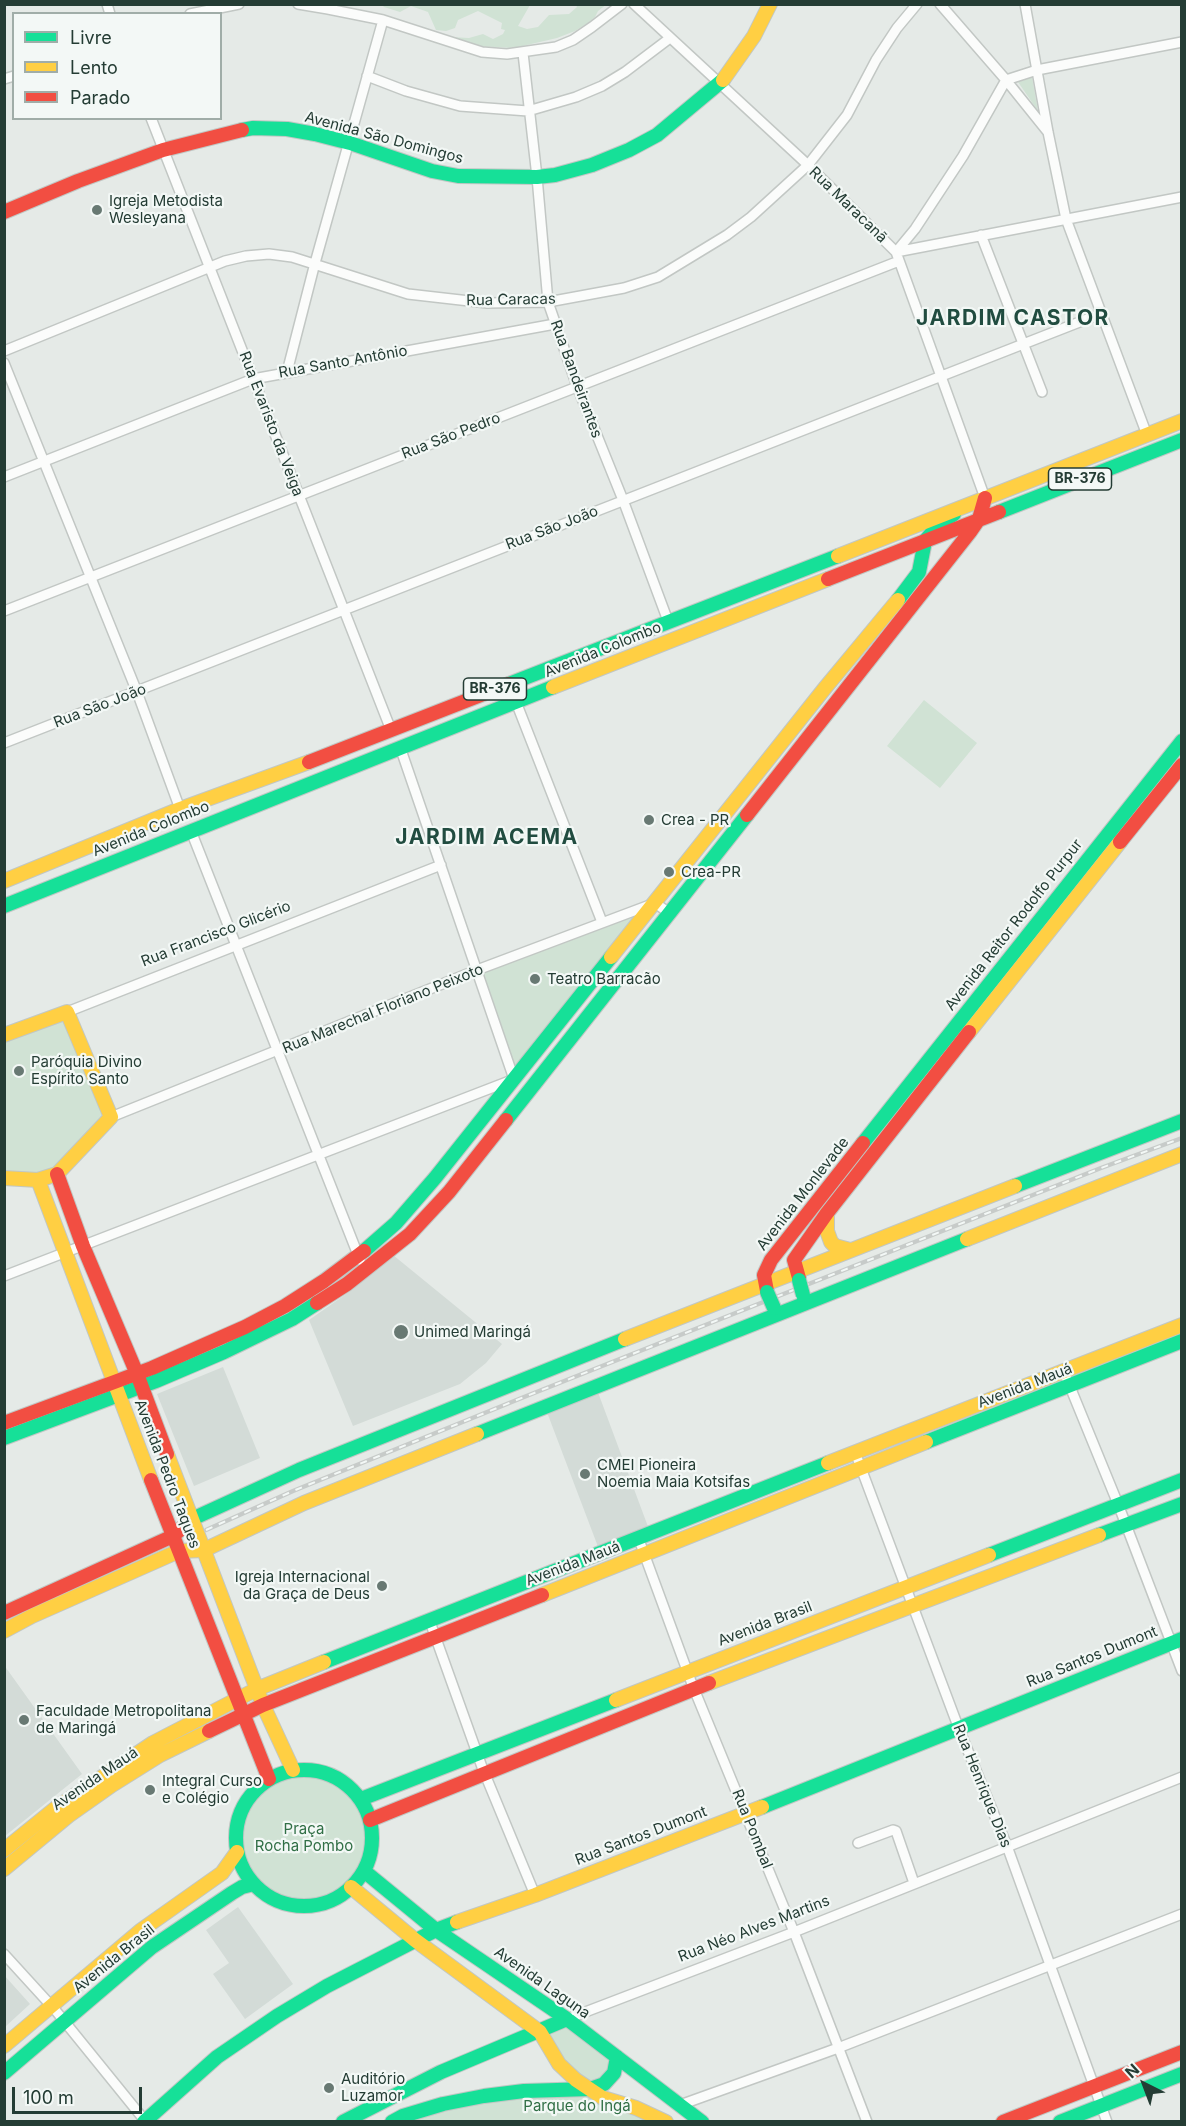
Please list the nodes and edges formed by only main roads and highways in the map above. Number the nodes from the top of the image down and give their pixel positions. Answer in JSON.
{"nodes":[{"id":1,"x":770,"y":4,"type":"edge"},
{"id":2,"x":4,"y":212,"type":"edge"},
{"id":3,"x":1182,"y":421,"type":"edge"},
{"id":4,"x":1182,"y":440,"type":"edge"},
{"id":5,"x":985,"y":498,"type":"junction"},
{"id":6,"x":979,"y":519,"type":"junction"},
{"id":7,"x":925,"y":541,"type":"junction"},
{"id":8,"x":830,"y":559,"type":"junction"},
{"id":9,"x":810,"y":586,"type":"junction"},
{"id":10,"x":551,"y":667,"type":"junction"},
{"id":11,"x":543,"y":692,"type":"junction"},
{"id":12,"x":817,"y":698,"type":"junction"},
{"id":13,"x":830,"y":708,"type":"junction"},
{"id":14,"x":1182,"y":741,"type":"edge"},
{"id":15,"x":1182,"y":765,"type":"edge"},
{"id":16,"x":292,"y":769,"type":"junction"},
{"id":17,"x":276,"y":775,"type":"junction"},
{"id":18,"x":296,"y":789,"type":"junction"},
{"id":19,"x":280,"y":795,"type":"junction"},
{"id":20,"x":4,"y":880,"type":"edge"},
{"id":21,"x":1068,"y":895,"type":"junction"},
{"id":22,"x":4,"y":906,"type":"edge"},
{"id":23,"x":4,"y":1035,"type":"edge"},
{"id":24,"x":1182,"y":1121,"type":"edge"},
{"id":25,"x":880,"y":1135,"type":"junction"},
{"id":26,"x":1182,"y":1154,"type":"edge"},
{"id":27,"x":57,"y":1174,"type":"junction"},
{"id":28,"x":4,"y":1178,"type":"edge"},
{"id":29,"x":38,"y":1180,"type":"junction"},
{"id":30,"x":827,"y":1213,"type":"junction"},
{"id":31,"x":850,"y":1250,"type":"junction"},
{"id":32,"x":798,"y":1276,"type":"junction"},
{"id":33,"x":766,"y":1288,"type":"junction"},
{"id":34,"x":801,"y":1300,"type":"junction"},
{"id":35,"x":777,"y":1311,"type":"junction"},
{"id":36,"x":1182,"y":1325,"type":"edge"},
{"id":37,"x":1182,"y":1341,"type":"edge"},
{"id":38,"x":222,"y":1345,"type":"junction"},
{"id":39,"x":139,"y":1380,"type":"junction"},
{"id":40,"x":116,"y":1389,"type":"junction"},
{"id":41,"x":44,"y":1416,"type":"junction"},
{"id":42,"x":4,"y":1423,"type":"edge"},
{"id":43,"x":4,"y":1438,"type":"edge"},
{"id":44,"x":1182,"y":1480,"type":"edge"},
{"id":45,"x":1182,"y":1504,"type":"edge"},
{"id":46,"x":192,"y":1519,"type":"junction"},
{"id":47,"x":173,"y":1536,"type":"junction"},
{"id":48,"x":204,"y":1550,"type":"junction"},
{"id":49,"x":179,"y":1551,"type":"junction"},
{"id":50,"x":25,"y":1602,"type":"junction"},
{"id":51,"x":4,"y":1613,"type":"edge"},
{"id":52,"x":32,"y":1616,"type":"junction"},
{"id":53,"x":4,"y":1631,"type":"edge"},
{"id":54,"x":1176,"y":1641,"type":"edge"},
{"id":55,"x":256,"y":1689,"type":"junction"},
{"id":56,"x":237,"y":1699,"type":"junction"},
{"id":57,"x":263,"y":1705,"type":"junction"},
{"id":58,"x":243,"y":1714,"type":"junction"},
{"id":59,"x":293,"y":1770,"type":"junction"},
{"id":60,"x":269,"y":1779,"type":"junction"},
{"id":61,"x":361,"y":1799,"type":"junction"},
{"id":62,"x":370,"y":1820,"type":"junction"},
{"id":63,"x":36,"y":1832,"type":"junction"},
{"id":64,"x":4,"y":1850,"type":"edge"},
{"id":65,"x":237,"y":1852,"type":"junction"},
{"id":66,"x":4,"y":1869,"type":"edge"},
{"id":67,"x":364,"y":1871,"type":"junction"},
{"id":68,"x":254,"y":1884,"type":"junction"},
{"id":69,"x":351,"y":1887,"type":"junction"},
{"id":70,"x":436,"y":1930,"type":"junction"},
{"id":71,"x":415,"y":1941,"type":"junction"},
{"id":72,"x":567,"y":2019,"type":"junction"},
{"id":73,"x":540,"y":2032,"type":"junction"},
{"id":74,"x":4,"y":2046,"type":"edge"},
{"id":75,"x":1182,"y":2052,"type":"edge"},
{"id":76,"x":617,"y":2057,"type":"junction"},
{"id":77,"x":4,"y":2073,"type":"edge"},
{"id":78,"x":1182,"y":2074,"type":"edge"},
{"id":79,"x":590,"y":2089,"type":"junction"},
{"id":80,"x":145,"y":2121,"type":"edge"},
{"id":81,"x":343,"y":2121,"type":"edge"},
{"id":82,"x":392,"y":2121,"type":"edge"},
{"id":83,"x":666,"y":2121,"type":"edge"},
{"id":84,"x":702,"y":2121,"type":"edge"},
{"id":85,"x":1003,"y":2121,"type":"edge"},
{"id":86,"x":1060,"y":2121,"type":"edge"}],
"edges":[{"from":1,"to":2,"type":"main road","name":"Avenida São Domingos"},
{"from":3,"to":5,"type":"main road","name":"Avenida Colombo","number":"BR-376"},
{"from":4,"to":6,"type":"main road","name":"Avenida Colombo","number":"BR-376"},
{"from":5,"to":6,"type":"main road"},
{"from":5,"to":7,"type":"main road"},
{"from":5,"to":8,"type":"main road","name":"Avenida Colombo","number":"BR-376"},
{"from":6,"to":7,"type":"main road","name":"Avenida Colombo","number":"BR-376"},
{"from":6,"to":13,"type":"main road"},
{"from":7,"to":9,"type":"main road","name":"Avenida Colombo","number":"BR-376"},
{"from":7,"to":12,"type":"main road"},
{"from":8,"to":9,"type":"main road"},
{"from":8,"to":10,"type":"main road","name":"Avenida Colombo","number":"BR-376"},
{"from":9,"to":11,"type":"main road","name":"Avenida Colombo","number":"BR-376"},
{"from":10,"to":11,"type":"main road"},
{"from":10,"to":16,"type":"main road","name":"Avenida Colombo","number":"BR-376"},
{"from":11,"to":18,"type":"main road","name":"Avenida Colombo","number":"BR-376"},
{"from":12,"to":13,"type":"main road"},
{"from":12,"to":38,"type":"main road"},
{"from":13,"to":38,"type":"main road"},
{"from":14,"to":21,"type":"main road","name":"Avenida Reitor Rodolfo Purpur"},
{"from":15,"to":21,"type":"main road","name":"Avenida Reitor Rodolfo Purpur"},
{"from":16,"to":17,"type":"main road","name":"Avenida Colombo","number":"BR-376"},
{"from":16,"to":18,"type":"main road"},
{"from":17,"to":19,"type":"main road"},
{"from":17,"to":20,"type":"main road","name":"Avenida Colombo","number":"BR-376"},
{"from":18,"to":19,"type":"main road","name":"Avenida Colombo","number":"BR-376"},
{"from":19,"to":22,"type":"main road","name":"Avenida Colombo","number":"BR-376"},
{"from":21,"to":25,"type":"main road","name":"Avenida Reitor Rodolfo Purpur"},
{"from":23,"to":27,"type":"main road","name":"Rua Francisco Glicério"},
{"from":24,"to":31,"type":"main road"},
{"from":25,"to":30,"type":"main road","name":"Avenida Monlevade"},
{"from":25,"to":33,"type":"main road","name":"Avenida Monlevade"},
{"from":26,"to":34,"type":"main road"},
{"from":27,"to":29,"type":"main road"},
{"from":27,"to":39,"type":"main road","name":"Avenida Pedro Taques"},
{"from":28,"to":29,"type":"main road"},
{"from":29,"to":40,"type":"main road","name":"Avenida Pedro Taques"},
{"from":30,"to":31,"type":"main road"},
{"from":30,"to":32,"type":"main road","name":"Avenida Monlevade"},
{"from":31,"to":32,"type":"main road"},
{"from":32,"to":33,"type":"main road"},
{"from":32,"to":34,"type":"main road","bridge":true},
{"from":33,"to":35,"type":"main road","bridge":true},
{"from":33,"to":46,"type":"main road"},
{"from":34,"to":35,"type":"main road"},
{"from":35,"to":48,"type":"main road"},
{"from":36,"to":55,"type":"main road","name":"Avenida Mauá"},
{"from":37,"to":57,"type":"main road","name":"Avenida Mauá"},
{"from":38,"to":39,"type":"main road"},
{"from":39,"to":40,"type":"main road"},
{"from":39,"to":46,"type":"main road","name":"Avenida Pedro Taques"},
{"from":40,"to":41,"type":"main road"},
{"from":40,"to":47,"type":"main road","name":"Avenida Pedro Taques"},
{"from":41,"to":42,"type":"main road"},
{"from":41,"to":43,"type":"main road"},
{"from":44,"to":61,"type":"main road","name":"Avenida Brasil"},
{"from":45,"to":62,"type":"main road"},
{"from":46,"to":47,"type":"main road"},
{"from":46,"to":48,"type":"main road","name":"Avenida Pedro Taques"},
{"from":47,"to":49,"type":"main road","name":"Avenida Pedro Taques"},
{"from":47,"to":50,"type":"main road"},
{"from":48,"to":49,"type":"main road"},
{"from":48,"to":55,"type":"main road","name":"Avenida Pedro Taques"},
{"from":49,"to":52,"type":"main road"},
{"from":49,"to":56,"type":"main road","name":"Avenida Pedro Taques"},
{"from":50,"to":51,"type":"main road"},
{"from":50,"to":52,"type":"main road"},
{"from":52,"to":53,"type":"main road"},
{"from":54,"to":70,"type":"main road","name":"Rua Santos Dumont"},
{"from":55,"to":56,"type":"main road","name":"Avenida Mauá"},
{"from":55,"to":57,"type":"main road","name":"Avenida Pedro Taques"},
{"from":56,"to":58,"type":"main road","name":"Avenida Pedro Taques"},
{"from":56,"to":63,"type":"main road","name":"Avenida Mauá"},
{"from":57,"to":58,"type":"main road","name":"Avenida Mauá"},
{"from":57,"to":59,"type":"main road","name":"Avenida Pedro Taques"},
{"from":58,"to":60,"type":"main road","name":"Avenida Pedro Taques"},
{"from":58,"to":63,"type":"main road","name":"Avenida Mauá"},
{"from":59,"to":60,"type":"main road"},
{"from":59,"to":61,"type":"main road"},
{"from":60,"to":65,"type":"main road"},
{"from":61,"to":62,"type":"main road"},
{"from":62,"to":67,"type":"main road"},
{"from":63,"to":64,"type":"main road","name":"Avenida Mauá"},
{"from":63,"to":66,"type":"main road","name":"Avenida Mauá"},
{"from":65,"to":68,"type":"main road"},
{"from":65,"to":74,"type":"main road","name":"Avenida Brasil"},
{"from":67,"to":69,"type":"main road"},
{"from":67,"to":70,"type":"main road","name":"Avenida Laguna"},
{"from":68,"to":69,"type":"main road"},
{"from":68,"to":77,"type":"main road","name":"Avenida Brasil"},
{"from":69,"to":71,"type":"main road"},
{"from":70,"to":71,"type":"main road","name":"Rua Santos Dumont"},
{"from":70,"to":72,"type":"main road","name":"Avenida Laguna"},
{"from":71,"to":73,"type":"main road"},
{"from":71,"to":80,"type":"main road","name":"Rua Santos Dumont"},
{"from":72,"to":73,"type":"main road","name":"Rua Néo Alves Martins"},
{"from":72,"to":76,"type":"main road","name":"Avenida Laguna"},
{"from":73,"to":79,"type":"main road"},
{"from":73,"to":81,"type":"main road","name":"Rua Néo Alves Martins"},
{"from":75,"to":85,"type":"main road"},
{"from":76,"to":79,"type":"main road"},
{"from":76,"to":84,"type":"main road","name":"Avenida Laguna"},
{"from":78,"to":86,"type":"main road"},
{"from":79,"to":82,"type":"main road"},
{"from":79,"to":83,"type":"main road"}]}
